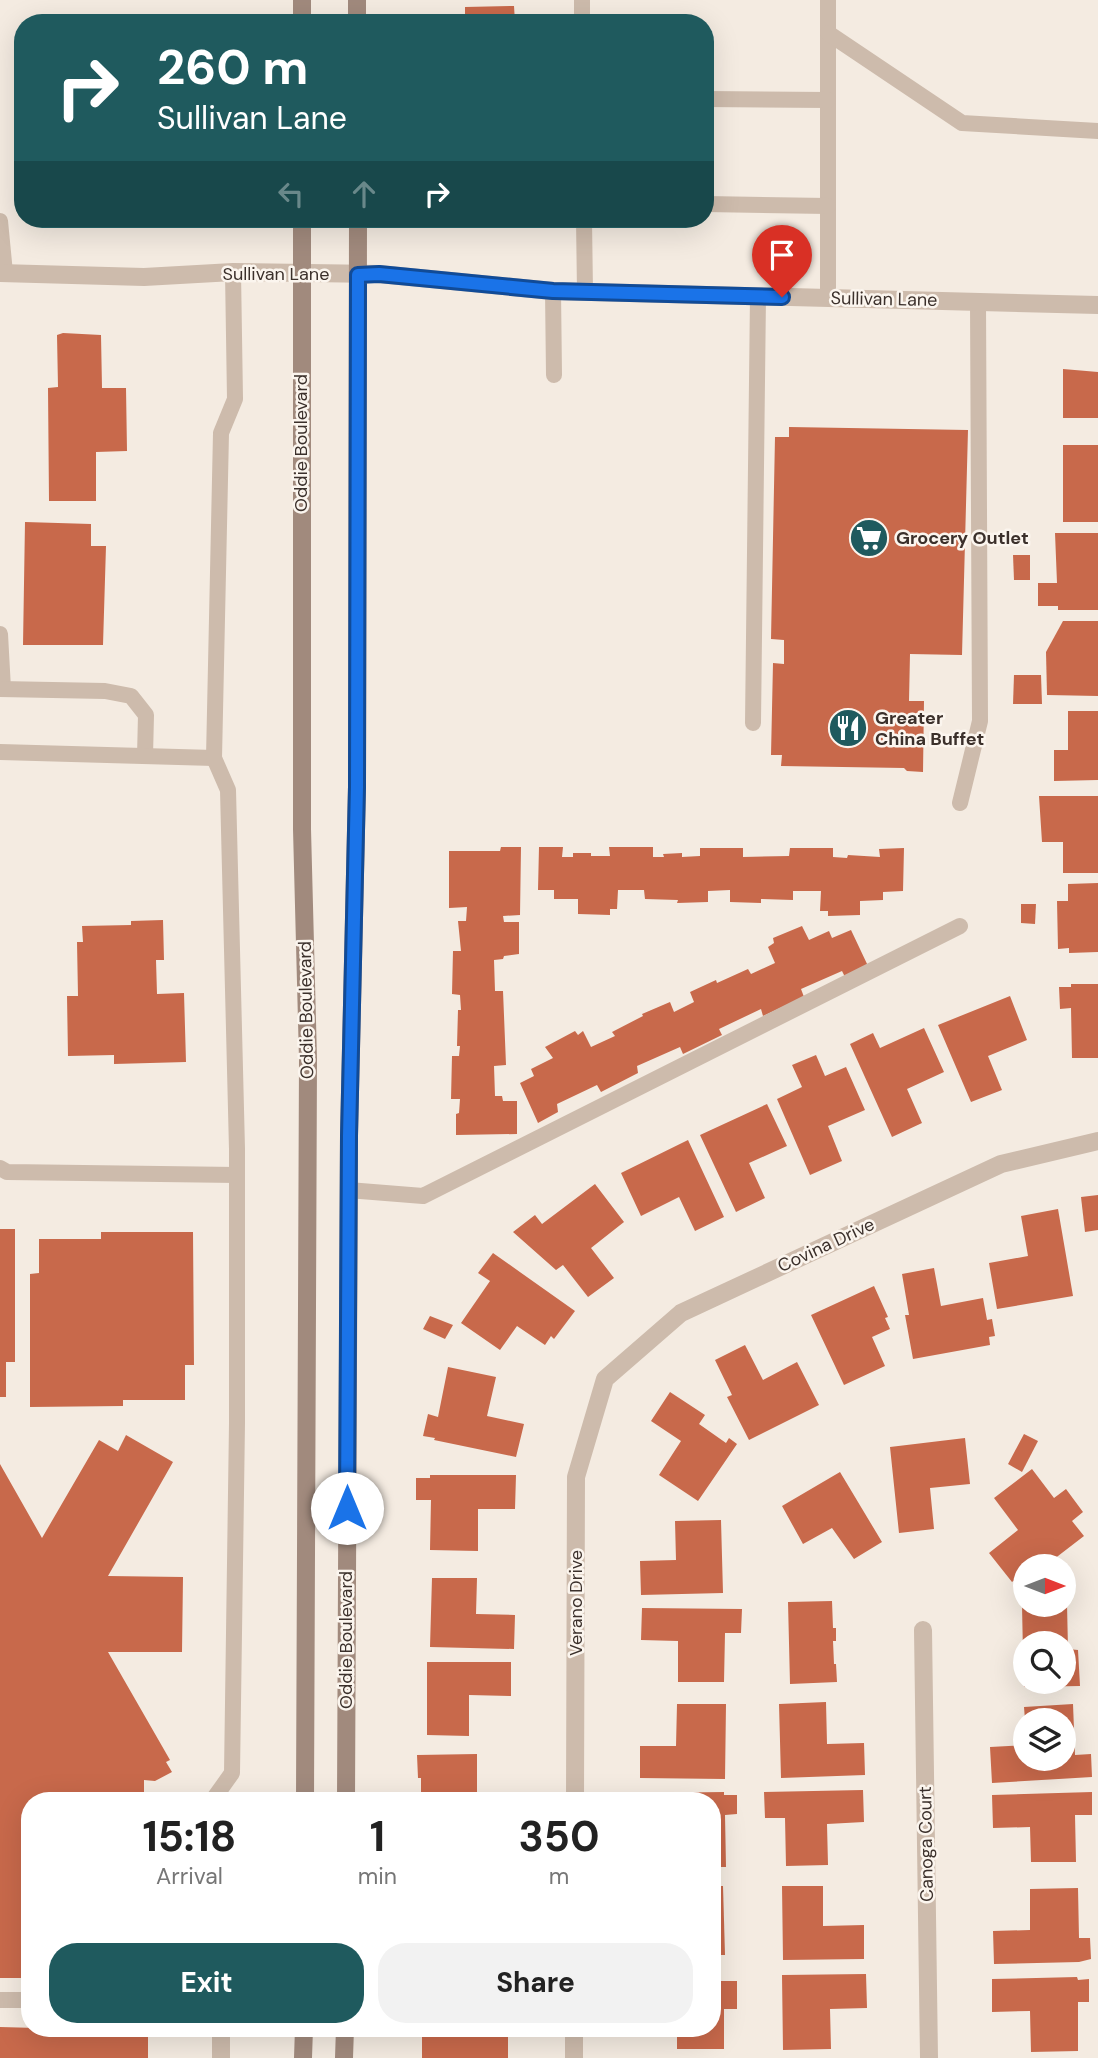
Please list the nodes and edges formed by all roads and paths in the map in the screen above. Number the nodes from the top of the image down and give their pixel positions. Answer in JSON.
{"nodes":[{"id":1,"x":828,"y":0,"type":"edge"},
{"id":2,"x":828,"y":33,"type":"junction"},
{"id":3,"x":714,"y":99,"type":"edge"},
{"id":4,"x":828,"y":100,"type":"junction"},
{"id":5,"x":1098,"y":131,"type":"edge"},
{"id":6,"x":714,"y":204,"type":"edge"},
{"id":7,"x":828,"y":206,"type":"junction"},
{"id":8,"x":0,"y":221,"type":"edge"},
{"id":9,"x":302,"y":228,"type":"edge"},
{"id":10,"x":358,"y":228,"type":"edge"},
{"id":11,"x":584,"y":228,"type":"edge"},
{"id":12,"x":233,"y":272,"type":"junction"},
{"id":13,"x":2,"y":273,"type":"edge"},
{"id":14,"x":301,"y":274,"type":"junction"},
{"id":15,"x":358,"y":275,"type":"junction"},
{"id":16,"x":553,"y":291,"type":"junction"},
{"id":17,"x":585,"y":292,"type":"junction"},
{"id":18,"x":758,"y":296,"type":"junction"},
{"id":19,"x":828,"y":298,"type":"junction"},
{"id":20,"x":978,"y":302,"type":"junction"},
{"id":21,"x":1098,"y":305,"type":"edge"},
{"id":22,"x":554,"y":375,"type":"dead end"},
{"id":23,"x":0,"y":634,"type":"edge"},
{"id":24,"x":1,"y":689,"type":"edge"},
{"id":25,"x":753,"y":723,"type":"dead end"},
{"id":26,"x":0,"y":752,"type":"edge"},
{"id":27,"x":145,"y":756,"type":"junction"},
{"id":28,"x":214,"y":758,"type":"junction"},
{"id":29,"x":960,"y":803,"type":"dead end"},
{"id":30,"x":960,"y":926,"type":"dead end"},
{"id":31,"x":1098,"y":1142,"type":"edge"},
{"id":32,"x":0,"y":1168,"type":"edge"},
{"id":33,"x":237,"y":1175,"type":"junction"},
{"id":34,"x":348,"y":1190,"type":"junction"},
{"id":35,"x":596,"y":1409,"type":"joint"},
{"id":36,"x":923,"y":1630,"type":"dead end"},
{"id":37,"x":218,"y":1792,"type":"edge"},
{"id":38,"x":305,"y":1792,"type":"edge"},
{"id":39,"x":346,"y":1792,"type":"edge"},
{"id":40,"x":575,"y":1792,"type":"edge"},
{"id":41,"x":0,"y":2000,"type":"edge"},
{"id":42,"x":21,"y":2000,"type":"edge"},
{"id":43,"x":221,"y":2037,"type":"edge"},
{"id":44,"x":304,"y":2037,"type":"edge"},
{"id":45,"x":345,"y":2037,"type":"edge"},
{"id":46,"x":574,"y":2037,"type":"edge"},
{"id":47,"x":221,"y":2058,"type":"edge"},
{"id":48,"x":303,"y":2058,"type":"edge"},
{"id":49,"x":344,"y":2058,"type":"edge"},
{"id":50,"x":574,"y":2058,"type":"edge"},
{"id":51,"x":929,"y":2058,"type":"edge"}],
"edges":[{"from":1,"to":2,"type":"lane"},
{"from":2,"to":4,"type":"lane"},
{"from":2,"to":5,"type":"lane"},
{"from":3,"to":4,"type":"lane"},
{"from":4,"to":7,"type":"lane"},
{"from":6,"to":7,"type":"lane"},
{"from":7,"to":19,"type":"lane"},
{"from":8,"to":13,"type":"lane"},
{"from":9,"to":14,"type":"main road","name":"Oddie Boulevard"},
{"from":10,"to":15,"type":"main road","name":"Oddie Boulevard"},
{"from":11,"to":17,"type":"lane"},
{"from":12,"to":13,"type":"street","name":"Sullivan Lane"},
{"from":12,"to":14,"type":"street","name":"Sullivan Lane"},
{"from":12,"to":28,"type":"lane"},
{"from":14,"to":15,"type":"street","name":"Sullivan Lane"},
{"from":14,"to":38,"type":"main road","name":"Oddie Boulevard"},
{"from":15,"to":16,"type":"street","name":"Sullivan Lane"},
{"from":15,"to":34,"type":"main road","name":"Oddie Boulevard"},
{"from":16,"to":17,"type":"street","name":"Sullivan Lane"},
{"from":16,"to":22,"type":"lane"},
{"from":17,"to":18,"type":"street","name":"Sullivan Lane"},
{"from":18,"to":19,"type":"street","name":"Sullivan Lane"},
{"from":18,"to":25,"type":"lane"},
{"from":19,"to":20,"type":"street","name":"Sullivan Lane"},
{"from":20,"to":21,"type":"street","name":"Sullivan Lane"},
{"from":20,"to":29,"type":"lane"},
{"from":23,"to":24,"type":"lane"},
{"from":24,"to":27,"type":"lane"},
{"from":26,"to":27,"type":"lane"},
{"from":27,"to":28,"type":"lane"},
{"from":28,"to":33,"type":"lane"},
{"from":30,"to":34,"type":"lane"},
{"from":31,"to":35,"type":"street","name":"Covina Drive"},
{"from":32,"to":33,"type":"lane"},
{"from":33,"to":37,"type":"lane"},
{"from":34,"to":39,"type":"main road","name":"Oddie Boulevard"},
{"from":35,"to":40,"type":"street","name":"Verano Drive"},
{"from":36,"to":51,"type":"street","name":"Canoga Court"},
{"from":41,"to":42,"type":"lane"},
{"from":43,"to":47,"type":"street"},
{"from":44,"to":48,"type":"main road"},
{"from":45,"to":49,"type":"main road"},
{"from":46,"to":50,"type":"street"}]}
